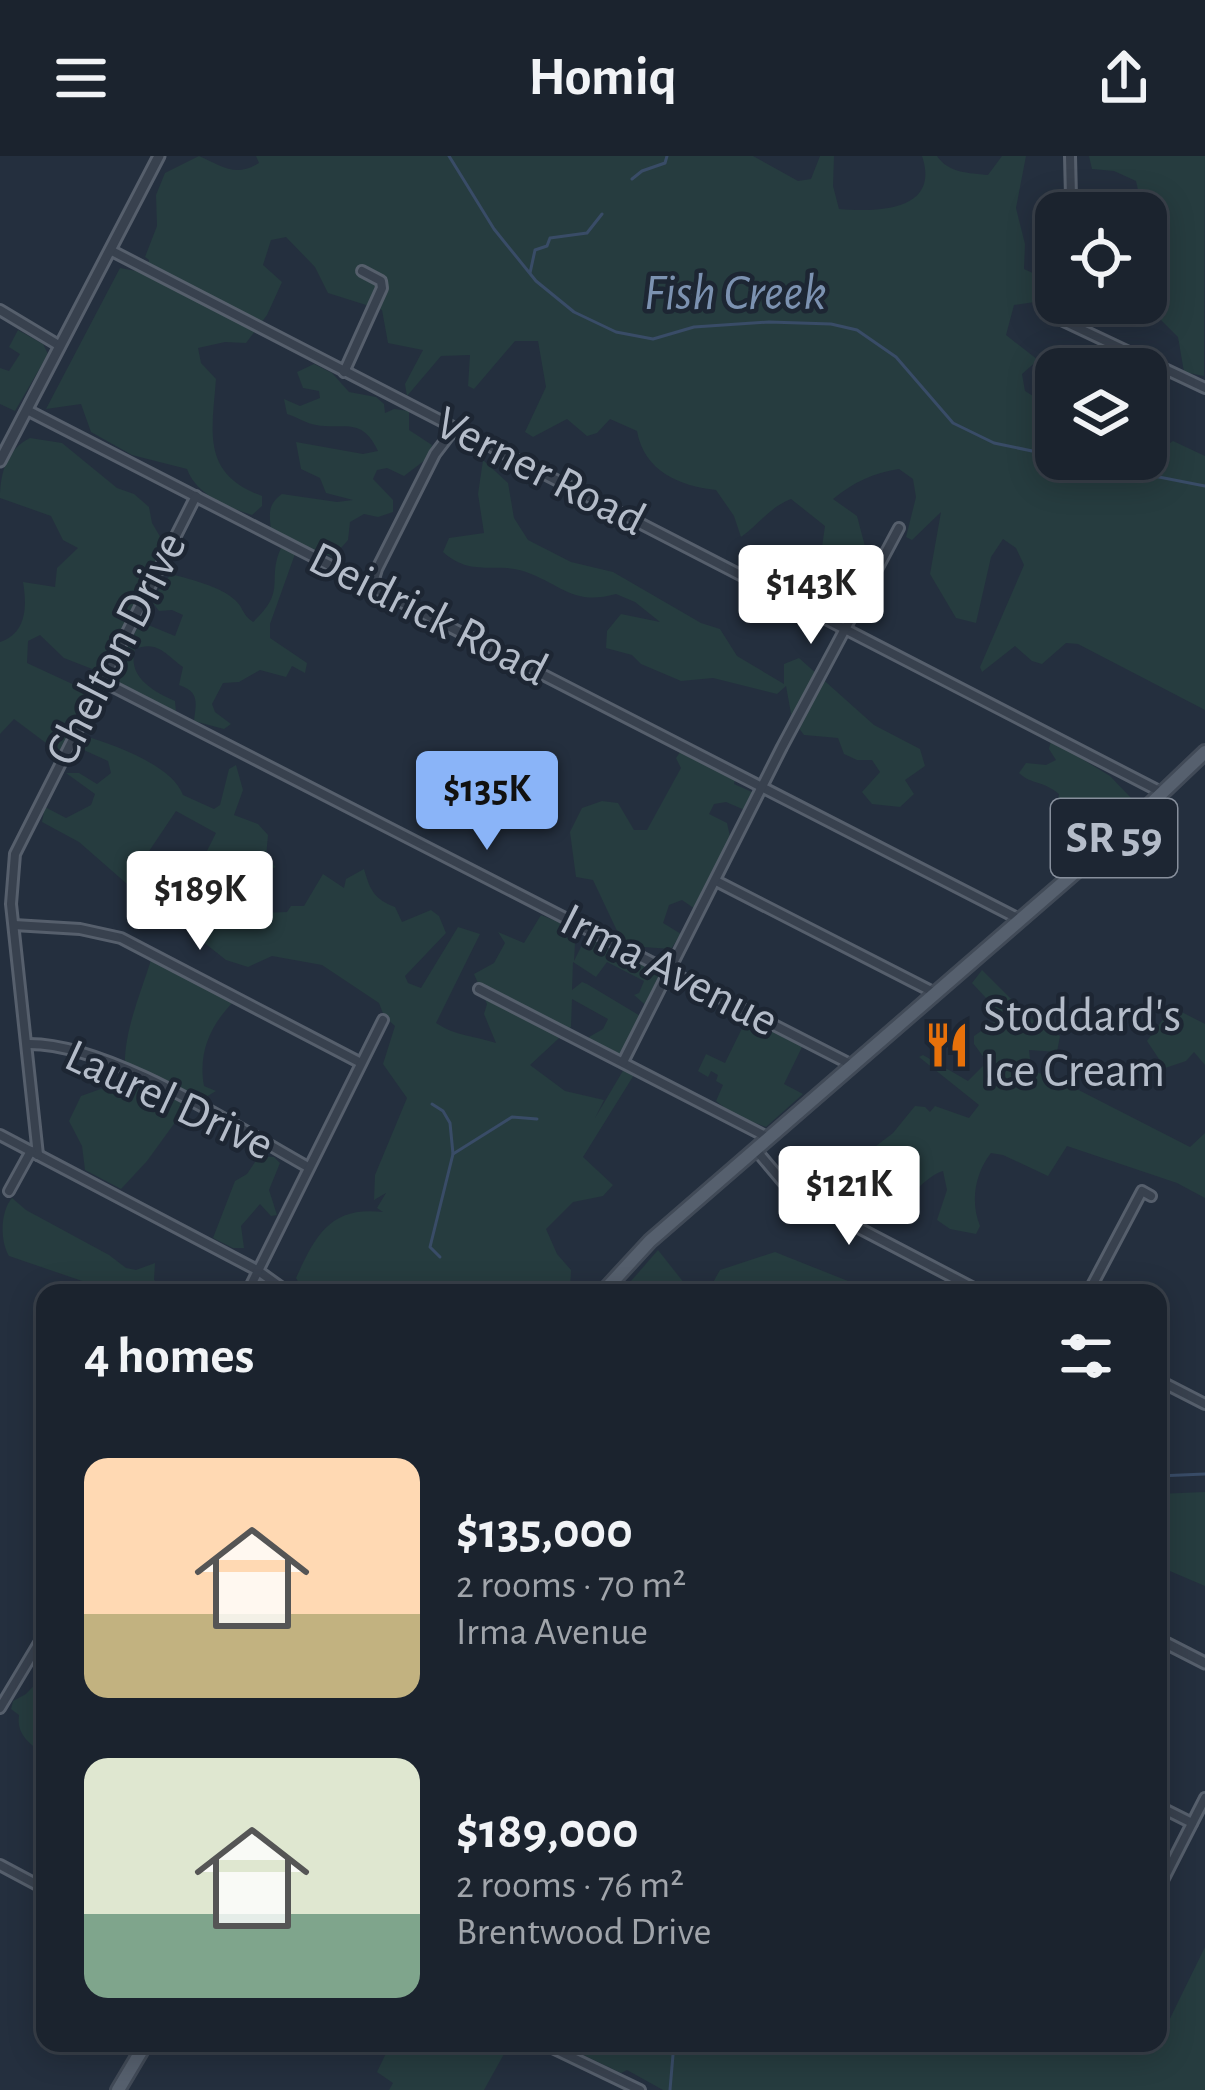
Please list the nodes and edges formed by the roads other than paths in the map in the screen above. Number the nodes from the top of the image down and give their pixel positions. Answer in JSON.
{"nodes":[{"id":1,"x":159,"y":156,"type":"edge"},
{"id":2,"x":1070,"y":156,"type":"edge"},
{"id":3,"x":1071,"y":192,"type":"edge"},
{"id":4,"x":110,"y":250,"type":"junction"},
{"id":5,"x":362,"y":271,"type":"dead end"},
{"id":6,"x":0,"y":310,"type":"edge"},
{"id":7,"x":1070,"y":324,"type":"edge"},
{"id":8,"x":60,"y":346,"type":"junction"},
{"id":9,"x":344,"y":372,"type":"junction"},
{"id":10,"x":1205,"y":388,"type":"edge"},
{"id":11,"x":27,"y":410,"type":"junction"},
{"id":12,"x":454,"y":429,"type":"junction"},
{"id":13,"x":0,"y":461,"type":"edge"},
{"id":14,"x":196,"y":496,"type":"junction"},
{"id":15,"x":899,"y":528,"type":"dead end"},
{"id":16,"x":372,"y":586,"type":"junction"},
{"id":17,"x":845,"y":628,"type":"junction"},
{"id":18,"x":102,"y":681,"type":"junction"},
{"id":19,"x":1205,"y":752,"type":"edge"},
{"id":20,"x":763,"y":787,"type":"junction"},
{"id":21,"x":1163,"y":793,"type":"junction"},
{"id":22,"x":717,"y":881,"type":"junction"},
{"id":23,"x":1020,"y":920,"type":"junction"},
{"id":24,"x":14,"y":925,"type":"junction"},
{"id":25,"x":670,"y":971,"type":"junction"},
{"id":26,"x":479,"y":989,"type":"dead end"},
{"id":27,"x":935,"y":993,"type":"junction"},
{"id":28,"x":383,"y":1020,"type":"dead end"},
{"id":29,"x":28,"y":1044,"type":"junction"},
{"id":30,"x":623,"y":1062,"type":"junction"},
{"id":31,"x":361,"y":1063,"type":"junction"},
{"id":32,"x":852,"y":1065,"type":"junction"},
{"id":33,"x":0,"y":1135,"type":"edge"},
{"id":34,"x":768,"y":1138,"type":"junction"},
{"id":35,"x":755,"y":1149,"type":"junction"},
{"id":36,"x":34,"y":1153,"type":"junction"},
{"id":37,"x":308,"y":1167,"type":"junction"},
{"id":38,"x":9,"y":1191,"type":"dead end"},
{"id":39,"x":1151,"y":1196,"type":"dead end"},
{"id":40,"x":257,"y":1270,"type":"junction"},
{"id":41,"x":251,"y":1284,"type":"edge"},
{"id":42,"x":276,"y":1284,"type":"edge"},
{"id":43,"x":610,"y":1284,"type":"edge"},
{"id":44,"x":966,"y":1284,"type":"edge"},
{"id":45,"x":1093,"y":1284,"type":"edge"},
{"id":46,"x":1167,"y":1385,"type":"edge"},
{"id":47,"x":1205,"y":1404,"type":"edge"},
{"id":48,"x":1167,"y":1644,"type":"edge"},
{"id":49,"x":36,"y":1648,"type":"edge"},
{"id":50,"x":1205,"y":1663,"type":"edge"},
{"id":51,"x":0,"y":1708,"type":"edge"},
{"id":52,"x":1205,"y":1798,"type":"edge"},
{"id":53,"x":1167,"y":1810,"type":"edge"},
{"id":54,"x":1192,"y":1823,"type":"junction"},
{"id":55,"x":0,"y":1864,"type":"edge"},
{"id":56,"x":1167,"y":1872,"type":"edge"},
{"id":57,"x":36,"y":1883,"type":"edge"},
{"id":58,"x":141,"y":2052,"type":"edge"},
{"id":59,"x":561,"y":2052,"type":"edge"},
{"id":60,"x":118,"y":2090,"type":"edge"},
{"id":61,"x":640,"y":2090,"type":"edge"}],
"edges":[{"from":1,"to":4,"type":"street"},
{"from":2,"to":3,"type":"street"},
{"from":4,"to":8,"type":"street"},
{"from":4,"to":9,"type":"street","name":"Verner Road"},
{"from":5,"to":9,"type":"street"},
{"from":6,"to":8,"type":"street"},
{"from":7,"to":10,"type":"street"},
{"from":8,"to":11,"type":"street"},
{"from":9,"to":12,"type":"street","name":"Verner Road"},
{"from":11,"to":13,"type":"street"},
{"from":11,"to":14,"type":"street","name":"Deidrick Road"},
{"from":12,"to":16,"type":"street"},
{"from":12,"to":17,"type":"street","name":"Verner Road"},
{"from":14,"to":16,"type":"street","name":"Deidrick Road"},
{"from":14,"to":18,"type":"street","name":"Chelton Drive"},
{"from":15,"to":17,"type":"street"},
{"from":16,"to":20,"type":"street","name":"Deidrick Road"},
{"from":17,"to":20,"type":"street"},
{"from":17,"to":21,"type":"street","name":"Verner Road"},
{"from":18,"to":24,"type":"street","name":"Chelton Drive"},
{"from":18,"to":25,"type":"street","name":"Irma Avenue"},
{"from":19,"to":21,"type":"main road","number":"SR 59"},
{"from":20,"to":22,"type":"street"},
{"from":20,"to":23,"type":"street","name":"Deidrick Road"},
{"from":21,"to":23,"type":"main road","number":"SR 59"},
{"from":22,"to":25,"type":"street"},
{"from":22,"to":27,"type":"street"},
{"from":23,"to":27,"type":"main road","number":"SR 59"},
{"from":24,"to":29,"type":"street","name":"Chelton Drive"},
{"from":24,"to":31,"type":"street"},
{"from":25,"to":30,"type":"street"},
{"from":25,"to":32,"type":"street","name":"Irma Avenue"},
{"from":26,"to":30,"type":"street"},
{"from":27,"to":32,"type":"main road","number":"SR 59"},
{"from":28,"to":31,"type":"street"},
{"from":29,"to":36,"type":"street","name":"Chelton Drive"},
{"from":29,"to":37,"type":"street","name":"Laurel Drive"},
{"from":30,"to":34,"type":"street"},
{"from":31,"to":37,"type":"street"},
{"from":32,"to":34,"type":"main road","number":"SR 59"},
{"from":33,"to":36,"type":"street"},
{"from":34,"to":35,"type":"main road","number":"SR 59"},
{"from":35,"to":43,"type":"main road","number":"SR 59"},
{"from":35,"to":44,"type":"street"},
{"from":36,"to":38,"type":"street"},
{"from":36,"to":40,"type":"street"},
{"from":37,"to":40,"type":"street"},
{"from":39,"to":45,"type":"street"},
{"from":40,"to":41,"type":"street"},
{"from":40,"to":42,"type":"street"},
{"from":46,"to":47,"type":"street"},
{"from":48,"to":50,"type":"street"},
{"from":49,"to":51,"type":"street"},
{"from":52,"to":54,"type":"street"},
{"from":53,"to":54,"type":"street"},
{"from":54,"to":56,"type":"street"},
{"from":55,"to":57,"type":"street"},
{"from":58,"to":60,"type":"main road"},
{"from":59,"to":61,"type":"street"}]}
